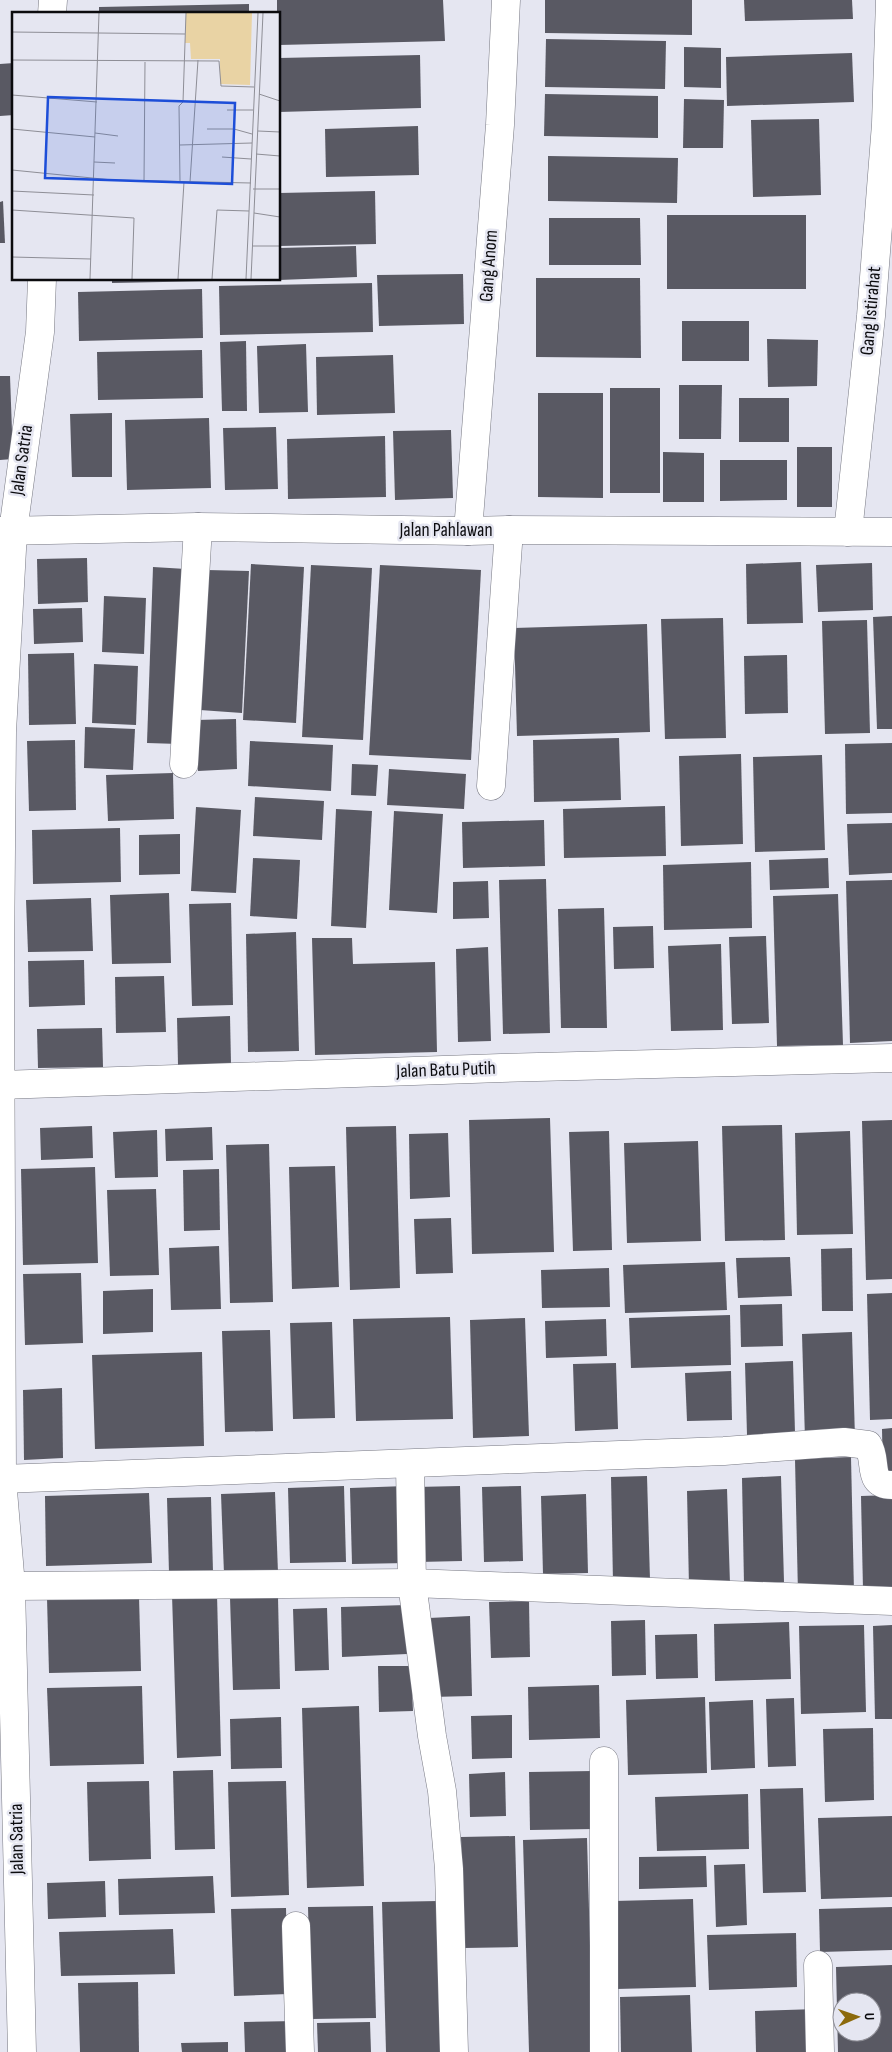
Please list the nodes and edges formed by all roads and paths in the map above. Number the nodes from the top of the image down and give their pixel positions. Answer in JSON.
{"nodes":[{"id":1,"x":506,"y":0,"type":"edge"},
{"id":2,"x":890,"y":0,"type":"edge"},
{"id":3,"x":42,"y":280,"type":"edge"},
{"id":4,"x":198,"y":527,"type":"junction"},
{"id":5,"x":509,"y":530,"type":"junction"},
{"id":6,"x":6,"y":531,"type":"edge"},
{"id":7,"x":468,"y":531,"type":"junction"},
{"id":8,"x":848,"y":532,"type":"junction"},
{"id":9,"x":892,"y":532,"type":"edge"},
{"id":10,"x":184,"y":764,"type":"dead end"},
{"id":11,"x":491,"y":786,"type":"dead end"},
{"id":12,"x":892,"y":1058,"type":"edge"},
{"id":13,"x":1,"y":1085,"type":"edge"},
{"id":14,"x":410,"y":1465,"type":"junction"},
{"id":15,"x":2,"y":1480,"type":"junction"},
{"id":16,"x":892,"y":1485,"type":"edge"},
{"id":17,"x":3,"y":1527,"type":"edge"},
{"id":18,"x":412,"y":1584,"type":"junction"},
{"id":19,"x":11,"y":1586,"type":"junction"},
{"id":20,"x":892,"y":1601,"type":"edge"},
{"id":21,"x":604,"y":1760,"type":"dead end"},
{"id":22,"x":296,"y":1926,"type":"dead end"},
{"id":23,"x":818,"y":1966,"type":"dead end"},
{"id":24,"x":22,"y":2052,"type":"edge"},
{"id":25,"x":300,"y":2052,"type":"edge"},
{"id":26,"x":454,"y":2052,"type":"edge"},
{"id":27,"x":604,"y":2052,"type":"edge"},
{"id":28,"x":820,"y":2052,"type":"edge"}],
"edges":[{"from":1,"to":7,"type":"street","name":"Gang Anom"},
{"from":2,"to":8,"type":"street","name":"Gang Istirahat"},
{"from":3,"to":6,"type":"street","name":"Jalan Satria"},
{"from":4,"to":6,"type":"street","name":"Jalan Pahlawan"},
{"from":4,"to":7,"type":"street","name":"Jalan Pahlawan"},
{"from":4,"to":10,"type":"street"},
{"from":5,"to":7,"type":"street","name":"Jalan Pahlawan"},
{"from":5,"to":8,"type":"street","name":"Jalan Pahlawan"},
{"from":5,"to":11,"type":"street"},
{"from":6,"to":13,"type":"street","name":"Jalan Satria"},
{"from":8,"to":9,"type":"street","name":"Jalan Pahlawan"},
{"from":12,"to":13,"type":"street","name":"Jalan Batu Putih"},
{"from":13,"to":15,"type":"street","name":"Jalan Satria"},
{"from":14,"to":15,"type":"street"},
{"from":14,"to":16,"type":"street"},
{"from":14,"to":18,"type":"street"},
{"from":15,"to":17,"type":"street","name":"Jalan Satria"},
{"from":17,"to":19,"type":"street","name":"Jalan Satria"},
{"from":18,"to":19,"type":"street"},
{"from":18,"to":20,"type":"street"},
{"from":18,"to":26,"type":"street"},
{"from":19,"to":24,"type":"street","name":"Jalan Satria"},
{"from":21,"to":27,"type":"street"},
{"from":22,"to":25,"type":"street"},
{"from":23,"to":28,"type":"street"}]}
